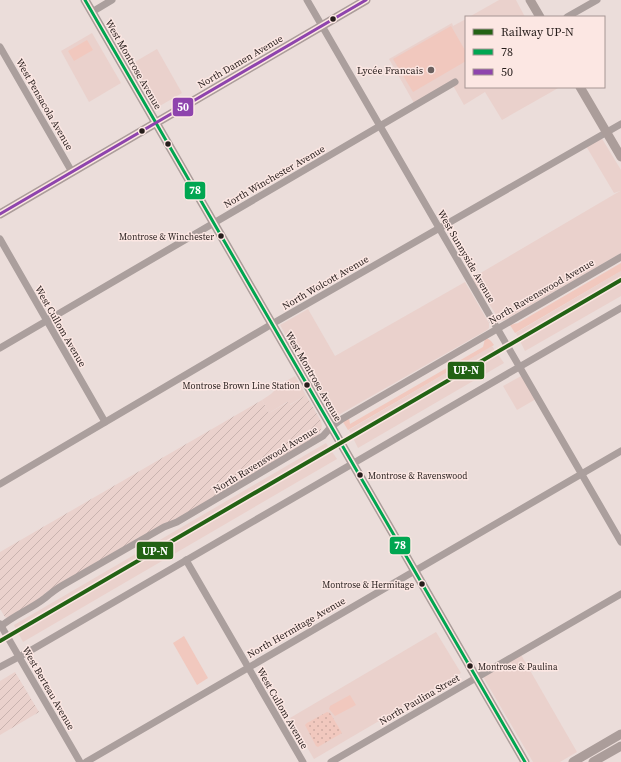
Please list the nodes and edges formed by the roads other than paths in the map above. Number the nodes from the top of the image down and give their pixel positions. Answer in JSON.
{"nodes":[{"id":1,"x":85,"y":0,"type":"edge"},
{"id":2,"x":112,"y":0,"type":"edge"},
{"id":3,"x":307,"y":0,"type":"edge"},
{"id":4,"x":366,"y":0,"type":"edge"},
{"id":5,"x":530,"y":0,"type":"edge"},
{"id":6,"x":597,"y":0,"type":"edge"},
{"id":7,"x":92,"y":12,"type":"junction"},
{"id":8,"x":539,"y":16,"type":"edge"},
{"id":9,"x":569,"y":16,"type":"edge"},
{"id":10,"x":322,"y":26,"type":"junction"},
{"id":11,"x":0,"y":47,"type":"edge"},
{"id":12,"x":455,"y":82,"type":"dead end"},
{"id":13,"x":581,"y":88,"type":"edge"},
{"id":14,"x":156,"y":123,"type":"junction"},
{"id":15,"x":621,"y":124,"type":"edge"},
{"id":16,"x":379,"y":126,"type":"junction"},
{"id":17,"x":606,"y":132,"type":"junction"},
{"id":18,"x":621,"y":157,"type":"edge"},
{"id":19,"x":72,"y":172,"type":"junction"},
{"id":20,"x":0,"y":214,"type":"edge"},
{"id":21,"x":213,"y":223,"type":"junction"},
{"id":22,"x":439,"y":228,"type":"junction"},
{"id":23,"x":0,"y":239,"type":"edge"},
{"id":24,"x":621,"y":257,"type":"edge"},
{"id":25,"x":621,"y":308,"type":"edge"},
{"id":26,"x":47,"y":320,"type":"junction"},
{"id":27,"x":272,"y":324,"type":"junction"},
{"id":28,"x":497,"y":329,"type":"junction"},
{"id":29,"x":0,"y":348,"type":"edge"},
{"id":30,"x":519,"y":367,"type":"junction"},
{"id":31,"x":105,"y":422,"type":"junction"},
{"id":32,"x":331,"y":427,"type":"junction"},
{"id":33,"x":621,"y":451,"type":"edge"},
{"id":34,"x":353,"y":464,"type":"junction"},
{"id":35,"x":581,"y":474,"type":"junction"},
{"id":36,"x":0,"y":484,"type":"edge"},
{"id":37,"x":621,"y":542,"type":"edge"},
{"id":38,"x":186,"y":560,"type":"junction"},
{"id":39,"x":414,"y":571,"type":"junction"},
{"id":40,"x":621,"y":594,"type":"edge"},
{"id":41,"x":0,"y":626,"type":"edge"},
{"id":42,"x":19,"y":657,"type":"junction"},
{"id":43,"x":0,"y":667,"type":"edge"},
{"id":44,"x":248,"y":667,"type":"junction"},
{"id":45,"x":476,"y":677,"type":"junction"},
{"id":46,"x":621,"y":734,"type":"edge"},
{"id":47,"x":621,"y":746,"type":"edge"},
{"id":48,"x":80,"y":762,"type":"edge"},
{"id":49,"x":86,"y":762,"type":"edge"},
{"id":50,"x":303,"y":762,"type":"edge"},
{"id":51,"x":331,"y":762,"type":"edge"},
{"id":52,"x":525,"y":762,"type":"edge"},
{"id":53,"x":573,"y":762,"type":"edge"},
{"id":54,"x":593,"y":762,"type":"edge"}],
"edges":[{"from":1,"to":7,"type":"main road","name":"West Montrose Avenue"},
{"from":2,"to":7,"type":"street"},
{"from":3,"to":10,"type":"street","name":"West Sunnyside Avenue"},
{"from":4,"to":10,"type":"main road","name":"North Damen Avenue"},
{"from":5,"to":8,"type":"main road"},
{"from":6,"to":9,"type":"street"},
{"from":7,"to":14,"type":"main road","name":"West Montrose Avenue"},
{"from":10,"to":14,"type":"main road","name":"North Damen Avenue"},
{"from":10,"to":16,"type":"street","name":"West Sunnyside Avenue"},
{"from":11,"to":19,"type":"street","name":"West Pensacola Avenue"},
{"from":12,"to":16,"type":"street","name":"North Winchester Avenue"},
{"from":13,"to":17,"type":"main road"},
{"from":14,"to":19,"type":"main road","name":"North Damen Avenue"},
{"from":14,"to":21,"type":"main road","name":"West Montrose Avenue"},
{"from":15,"to":17,"type":"street","name":"North Wolcott Avenue"},
{"from":16,"to":21,"type":"street","name":"North Winchester Avenue"},
{"from":16,"to":22,"type":"street","name":"West Sunnyside Avenue"},
{"from":17,"to":18,"type":"main road"},
{"from":17,"to":22,"type":"street","name":"North Wolcott Avenue"},
{"from":19,"to":20,"type":"main road","name":"North Damen Avenue"},
{"from":21,"to":26,"type":"street","name":"North Winchester Avenue"},
{"from":21,"to":27,"type":"main road","name":"West Montrose Avenue"},
{"from":22,"to":27,"type":"street","name":"North Wolcott Avenue"},
{"from":22,"to":28,"type":"street","name":"West Sunnyside Avenue"},
{"from":23,"to":26,"type":"street","name":"West Cullom Avenue"},
{"from":24,"to":28,"type":"street","name":"North Ravenswood Avenue"},
{"from":25,"to":30,"type":"street"},
{"from":26,"to":29,"type":"street","name":"North Winchester Avenue"},
{"from":26,"to":31,"type":"street","name":"West Cullom Avenue"},
{"from":27,"to":31,"type":"street","name":"North Wolcott Avenue"},
{"from":27,"to":32,"type":"main road","name":"West Montrose Avenue"},
{"from":28,"to":30,"type":"street","name":"West Sunnyside Avenue"},
{"from":28,"to":32,"type":"street","name":"North Ravenswood Avenue"},
{"from":30,"to":34,"type":"street"},
{"from":30,"to":35,"type":"street","name":"West Sunnyside Avenue"},
{"from":31,"to":36,"type":"street","name":"North Wolcott Avenue"},
{"from":32,"to":34,"type":"main road","name":"West Montrose Avenue"},
{"from":32,"to":41,"type":"street","name":"North Ravenswood Avenue"},
{"from":33,"to":35,"type":"street","name":"North Hermitage Avenue"},
{"from":34,"to":38,"type":"street"},
{"from":34,"to":39,"type":"main road","name":"West Montrose Avenue"},
{"from":35,"to":37,"type":"street","name":"West Sunnyside Avenue"},
{"from":35,"to":39,"type":"street","name":"North Hermitage Avenue"},
{"from":38,"to":42,"type":"street"},
{"from":38,"to":44,"type":"street","name":"West Cullom Avenue"},
{"from":39,"to":44,"type":"street","name":"North Hermitage Avenue"},
{"from":39,"to":45,"type":"main road","name":"West Montrose Avenue"},
{"from":40,"to":45,"type":"street","name":"North Paulina Street"},
{"from":41,"to":42,"type":"street","name":"West Berteau Avenue"},
{"from":42,"to":43,"type":"street"},
{"from":42,"to":48,"type":"street","name":"West Berteau Avenue"},
{"from":44,"to":49,"type":"street","name":"North Hermitage Avenue"},
{"from":44,"to":50,"type":"street","name":"West Cullom Avenue"},
{"from":45,"to":51,"type":"street","name":"North Paulina Street"},
{"from":45,"to":52,"type":"main road","name":"West Montrose Avenue"},
{"from":46,"to":53,"type":"main road"},
{"from":47,"to":54,"type":"main road"}]}
